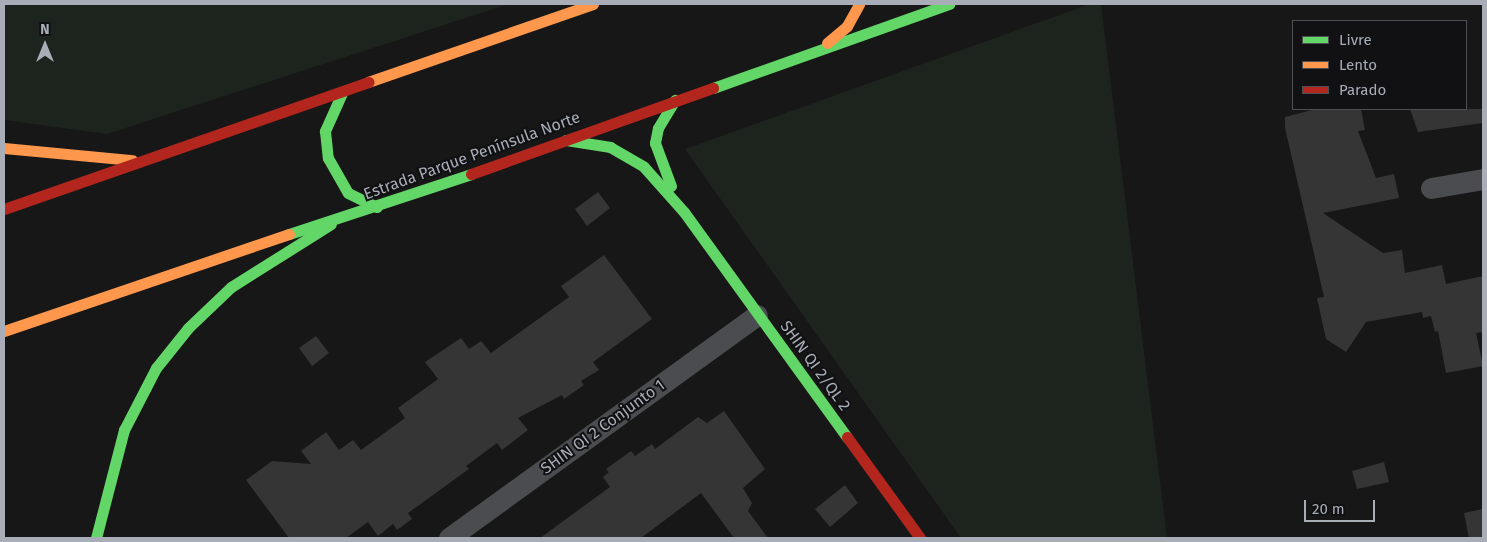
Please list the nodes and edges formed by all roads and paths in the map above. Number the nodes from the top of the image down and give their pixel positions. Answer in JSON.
{"nodes":[{"id":1,"x":593,"y":4,"type":"edge"},
{"id":2,"x":859,"y":4,"type":"edge"},
{"id":3,"x":949,"y":4,"type":"edge"},
{"id":4,"x":822,"y":48,"type":"junction"},
{"id":5,"x":342,"y":93,"type":"junction"},
{"id":6,"x":675,"y":100,"type":"junction"},
{"id":7,"x":566,"y":140,"type":"junction"},
{"id":8,"x":4,"y":148,"type":"edge"},
{"id":9,"x":141,"y":161,"type":"junction"},
{"id":10,"x":1483,"y":179,"type":"edge"},
{"id":11,"x":1432,"y":188,"type":"dead end"},
{"id":12,"x":378,"y":207,"type":"junction"},
{"id":13,"x":4,"y":209,"type":"edge"},
{"id":14,"x":684,"y":212,"type":"junction"},
{"id":15,"x":331,"y":224,"type":"junction"},
{"id":16,"x":758,"y":315,"type":"junction"},
{"id":17,"x":4,"y":330,"type":"edge"},
{"id":18,"x":96,"y":538,"type":"edge"},
{"id":19,"x":449,"y":538,"type":"edge"},
{"id":20,"x":920,"y":538,"type":"edge"}],
"edges":[{"from":1,"to":5,"type":"main road"},
{"from":2,"to":4,"type":"main road"},
{"from":3,"to":4,"type":"main road","name":"Estrada Parque Península Norte"},
{"from":4,"to":6,"type":"main road","name":"Estrada Parque Península Norte"},
{"from":5,"to":9,"type":"main road"},
{"from":5,"to":12,"type":"main road"},
{"from":6,"to":7,"type":"main road","name":"Estrada Parque Península Norte"},
{"from":6,"to":14,"type":"main road","name":"SHIN QI 2/QL 2"},
{"from":7,"to":12,"type":"main road","name":"Estrada Parque Península Norte"},
{"from":7,"to":14,"type":"main road","name":"SHIN QI 2/QL 2"},
{"from":8,"to":9,"type":"main road"},
{"from":9,"to":13,"type":"main road"},
{"from":10,"to":11,"type":"street"},
{"from":12,"to":15,"type":"main road","name":"Estrada Parque Península Norte"},
{"from":14,"to":16,"type":"main road","name":"SHIN QI 2/QL 2"},
{"from":15,"to":17,"type":"main road","name":"Estrada Parque Península Norte"},
{"from":15,"to":18,"type":"main road"},
{"from":16,"to":19,"type":"street","name":"SHIN QI 2 Conjunto 1"},
{"from":16,"to":20,"type":"main road","name":"SHIN QI 2/QL 2"}]}
